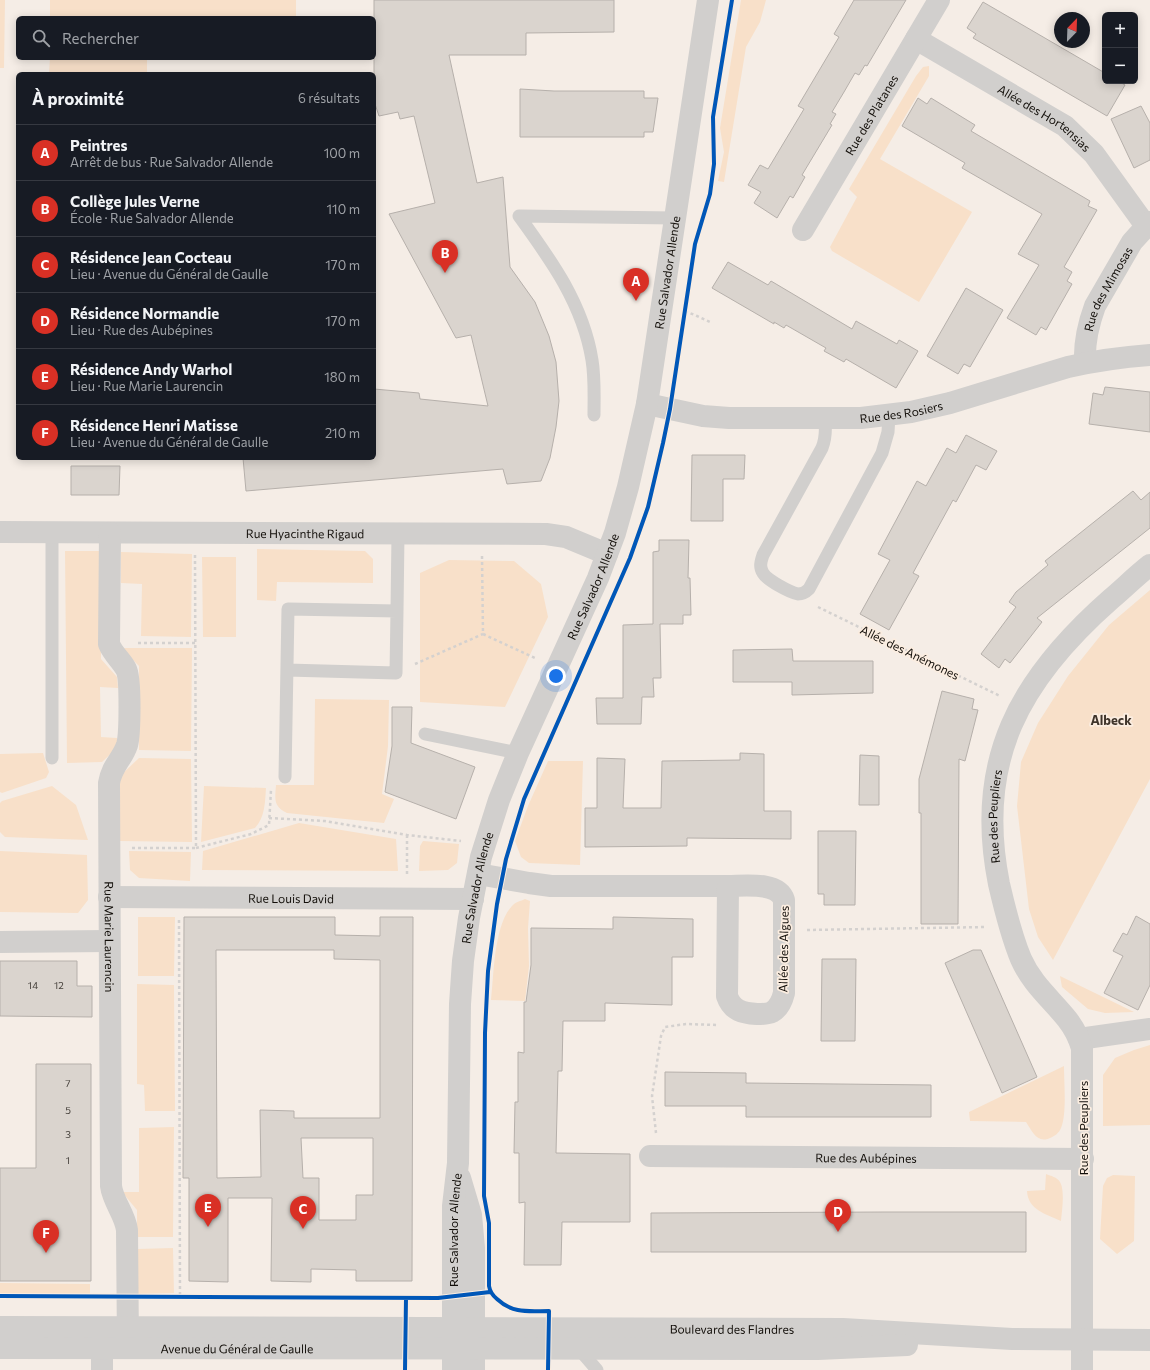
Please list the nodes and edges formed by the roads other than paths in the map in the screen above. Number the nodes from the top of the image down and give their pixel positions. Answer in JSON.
{"nodes":[{"id":1,"x":708,"y":0,"type":"edge"},
{"id":2,"x":939,"y":0,"type":"edge"},
{"id":3,"x":916,"y":39,"type":"junction"},
{"id":4,"x":675,"y":218,"type":"junction"},
{"id":5,"x":1148,"y":224,"type":"edge"},
{"id":6,"x":803,"y":230,"type":"dead end"},
{"id":7,"x":1150,"y":355,"type":"edge"},
{"id":8,"x":1085,"y":364,"type":"junction"},
{"id":9,"x":646,"y":404,"type":"junction"},
{"id":10,"x":594,"y":415,"type":"dead end"},
{"id":11,"x":889,"y":415,"type":"junction"},
{"id":12,"x":825,"y":419,"type":"junction"},
{"id":13,"x":0,"y":532,"type":"edge"},
{"id":14,"x":52,"y":532,"type":"junction"},
{"id":15,"x":110,"y":533,"type":"junction"},
{"id":16,"x":398,"y":534,"type":"junction"},
{"id":17,"x":607,"y":554,"type":"junction"},
{"id":18,"x":1150,"y":565,"type":"edge"},
{"id":19,"x":397,"y":611,"type":"junction"},
{"id":20,"x":287,"y":670,"type":"junction"},
{"id":21,"x":424,"y":734,"type":"dead end"},
{"id":22,"x":518,"y":753,"type":"junction"},
{"id":23,"x":52,"y":758,"type":"dead end"},
{"id":24,"x":285,"y":774,"type":"road end"},
{"id":25,"x":478,"y":874,"type":"junction"},
{"id":26,"x":728,"y":886,"type":"junction"},
{"id":27,"x":109,"y":897,"type":"junction"},
{"id":28,"x":473,"y":899,"type":"junction"},
{"id":29,"x":109,"y":941,"type":"junction"},
{"id":30,"x":0,"y":942,"type":"edge"},
{"id":31,"x":1150,"y":1029,"type":"edge"},
{"id":32,"x":1079,"y":1039,"type":"junction"},
{"id":33,"x":653,"y":1155,"type":"road end"},
{"id":34,"x":1083,"y":1159,"type":"junction"},
{"id":35,"x":458,"y":1163,"type":"junction"},
{"id":36,"x":0,"y":1327,"type":"edge"},
{"id":37,"x":102,"y":1338,"type":"junction"},
{"id":38,"x":128,"y":1338,"type":"junction"},
{"id":39,"x":453,"y":1338,"type":"junction"},
{"id":40,"x":474,"y":1338,"type":"junction"},
{"id":41,"x":1012,"y":1339,"type":"junction"},
{"id":42,"x":1082,"y":1340,"type":"junction"},
{"id":43,"x":1150,"y":1340,"type":"edge"},
{"id":44,"x":0,"y":1348,"type":"edge"},
{"id":45,"x":579,"y":1348,"type":"junction"},
{"id":46,"x":102,"y":1370,"type":"edge"},
{"id":47,"x":452,"y":1370,"type":"edge"},
{"id":48,"x":474,"y":1370,"type":"edge"},
{"id":49,"x":597,"y":1370,"type":"edge"},
{"id":50,"x":1082,"y":1370,"type":"edge"}],
"edges":[{"from":1,"to":4,"type":"street","name":"Rue Salvador Allende"},
{"from":2,"to":3,"type":"street","name":"Rue des Platanes"},
{"from":3,"to":5,"type":"street","name":"Allée des Hortensias"},
{"from":3,"to":6,"type":"street","name":"Rue des Platanes"},
{"from":4,"to":9,"type":"street","name":"Rue Salvador Allende"},
{"from":4,"to":10,"type":"lane"},
{"from":5,"to":8,"type":"street","name":"Rue des Mimosas"},
{"from":7,"to":8,"type":"street","name":"Rue des Rosiers"},
{"from":8,"to":11,"type":"street","name":"Rue des Rosiers"},
{"from":9,"to":12,"type":"street","name":"Rue des Rosiers"},
{"from":9,"to":17,"type":"street","name":"Rue Salvador Allende"},
{"from":11,"to":12,"type":"street","name":"Rue des Rosiers"},
{"from":11,"to":12,"type":"lane"},
{"from":13,"to":14,"type":"street","name":"Rue Hyacinthe Rigaud"},
{"from":14,"to":15,"type":"street","name":"Rue Hyacinthe Rigaud"},
{"from":14,"to":23,"type":"lane"},
{"from":15,"to":16,"type":"street","name":"Rue Hyacinthe Rigaud"},
{"from":15,"to":27,"type":"street","name":"Rue Marie Laurencin"},
{"from":16,"to":17,"type":"street","name":"Rue Hyacinthe Rigaud"},
{"from":16,"to":19,"type":"lane"},
{"from":17,"to":22,"type":"street","name":"Rue Salvador Allende"},
{"from":18,"to":32,"type":"street","name":"Rue des Peupliers"},
{"from":19,"to":20,"type":"lane"},
{"from":19,"to":20,"type":"lane"},
{"from":20,"to":24,"type":"lane"},
{"from":21,"to":22,"type":"lane"},
{"from":22,"to":25,"type":"street","name":"Rue Salvador Allende"},
{"from":25,"to":26,"type":"street","name":"Allée des Algues"},
{"from":25,"to":28,"type":"street","name":"Rue Salvador Allende"},
{"from":26,"to":26,"type":"street","name":"Allée des Algues"},
{"from":27,"to":28,"type":"street","name":"Rue Louis David"},
{"from":27,"to":29,"type":"street","name":"Rue Marie Laurencin"},
{"from":28,"to":35,"type":"street","name":"Rue Salvador Allende"},
{"from":29,"to":30,"type":"street"},
{"from":29,"to":38,"type":"street","name":"Rue Marie Laurencin"},
{"from":31,"to":32,"type":"street"},
{"from":32,"to":34,"type":"street","name":"Rue des Peupliers"},
{"from":33,"to":34,"type":"street","name":"Rue des Aubépines"},
{"from":34,"to":42,"type":"street","name":"Rue des Peupliers"},
{"from":35,"to":39,"type":"street","name":"Rue Salvador Allende"},
{"from":35,"to":40,"type":"street","name":"Rue Salvador Allende"},
{"from":36,"to":37,"type":"street","name":"Avenue du Général de Gaulle"},
{"from":37,"to":38,"type":"street","name":"Avenue du Général de Gaulle"},
{"from":37,"to":44,"type":"street","name":"Avenue du Général de Gaulle"},
{"from":37,"to":46,"type":"street"},
{"from":38,"to":39,"type":"street","name":"Avenue du Général de Gaulle"},
{"from":39,"to":40,"type":"street","name":"Boulevard des Flandres"},
{"from":39,"to":47,"type":"street","name":"Rue Salvador Allende"},
{"from":40,"to":41,"type":"street","name":"Boulevard des Flandres"},
{"from":40,"to":45,"type":"street","name":"Boulevard des Flandres"},
{"from":40,"to":48,"type":"street","name":"Rue Salvador Allende"},
{"from":41,"to":42,"type":"street","name":"Boulevard des Flandres"},
{"from":41,"to":45,"type":"street","name":"Boulevard des Flandres"},
{"from":42,"to":43,"type":"street","name":"Boulevard des Flandres"},
{"from":42,"to":50,"type":"street","name":"Rue des Peupliers"},
{"from":45,"to":49,"type":"lane"}]}
